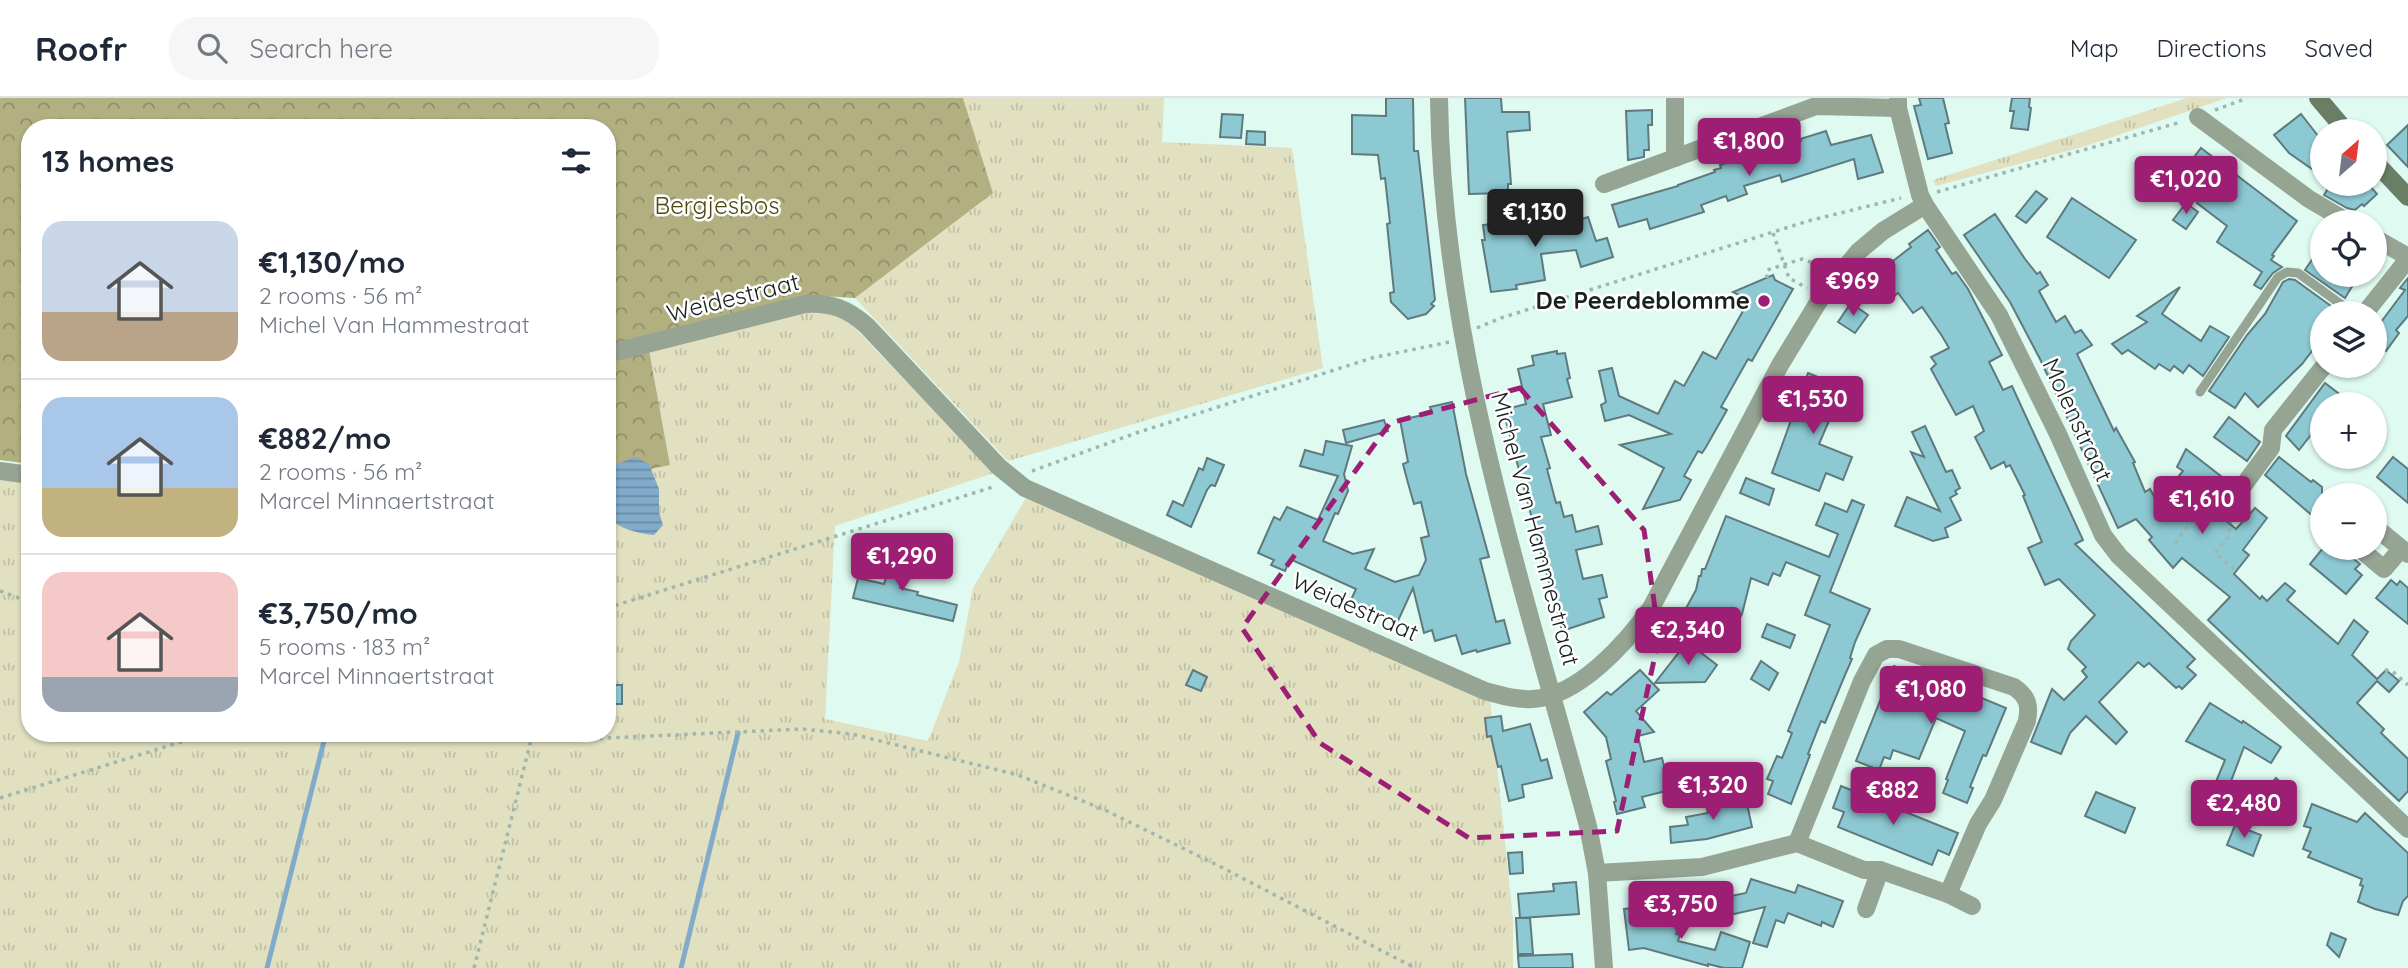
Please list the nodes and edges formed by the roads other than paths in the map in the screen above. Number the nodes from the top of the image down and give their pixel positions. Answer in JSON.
{"nodes":[{"id":1,"x":1439,"y":98,"type":"edge"},
{"id":2,"x":1675,"y":98,"type":"edge"},
{"id":3,"x":2318,"y":98,"type":"edge"},
{"id":4,"x":1898,"y":103,"type":"edge"},
{"id":5,"x":2198,"y":117,"type":"road end"},
{"id":6,"x":2336,"y":119,"type":"edge"},
{"id":7,"x":1675,"y":158,"type":"junction"},
{"id":8,"x":2387,"y":175,"type":"edge"},
{"id":9,"x":1604,"y":184,"type":"dead end"},
{"id":10,"x":2408,"y":197,"type":"edge"},
{"id":11,"x":1922,"y":200,"type":"junction"},
{"id":12,"x":2328,"y":210,"type":"edge"},
{"id":13,"x":2387,"y":245,"type":"edge"},
{"id":14,"x":2408,"y":258,"type":"edge"},
{"id":15,"x":2336,"y":301,"type":"edge"},
{"id":16,"x":2374,"y":301,"type":"edge"},
{"id":17,"x":616,"y":352,"type":"edge"},
{"id":18,"x":2314,"y":378,"type":"edge"},
{"id":19,"x":2200,"y":392,"type":"dead end"},
{"id":20,"x":0,"y":471,"type":"edge"},
{"id":21,"x":21,"y":474,"type":"edge"},
{"id":22,"x":2243,"y":486,"type":"road end"},
{"id":23,"x":2387,"y":537,"type":"edge"},
{"id":24,"x":2405,"y":552,"type":"edge"},
{"id":25,"x":2374,"y":560,"type":"edge"},
{"id":26,"x":1553,"y":695,"type":"junction"},
{"id":27,"x":2408,"y":829,"type":"edge"},
{"id":28,"x":1797,"y":843,"type":"junction"},
{"id":29,"x":1880,"y":870,"type":"junction"},
{"id":30,"x":1597,"y":873,"type":"junction"},
{"id":31,"x":1948,"y":894,"type":"junction"},
{"id":32,"x":1972,"y":906,"type":"dead end"},
{"id":33,"x":1866,"y":909,"type":"dead end"},
{"id":34,"x":1604,"y":968,"type":"edge"}],
"edges":[{"from":1,"to":26,"type":"street","name":"Michel Van Hammestraat"},
{"from":2,"to":7,"type":"street"},
{"from":3,"to":6,"type":"main road"},
{"from":4,"to":7,"type":"street"},
{"from":4,"to":11,"type":"street","name":"Molenstraat"},
{"from":5,"to":12,"type":"street"},
{"from":7,"to":9,"type":"street"},
{"from":8,"to":10,"type":"main road"},
{"from":11,"to":26,"type":"street","name":"Weidestraat"},
{"from":11,"to":27,"type":"street","name":"Molenstraat"},
{"from":13,"to":14,"type":"street"},
{"from":14,"to":16,"type":"street"},
{"from":15,"to":19,"type":"lane"},
{"from":17,"to":26,"type":"street","name":"Weidestraat"},
{"from":18,"to":22,"type":"street"},
{"from":20,"to":21,"type":"street"},
{"from":23,"to":24,"type":"street"},
{"from":24,"to":25,"type":"street"},
{"from":26,"to":30,"type":"street","name":"Michel Van Hammestraat"},
{"from":28,"to":29,"type":"street"},
{"from":28,"to":30,"type":"street"},
{"from":28,"to":31,"type":"street"},
{"from":29,"to":31,"type":"street"},
{"from":29,"to":33,"type":"street"},
{"from":30,"to":34,"type":"street","name":"Michel Van Hammestraat"},
{"from":31,"to":32,"type":"street"}]}
